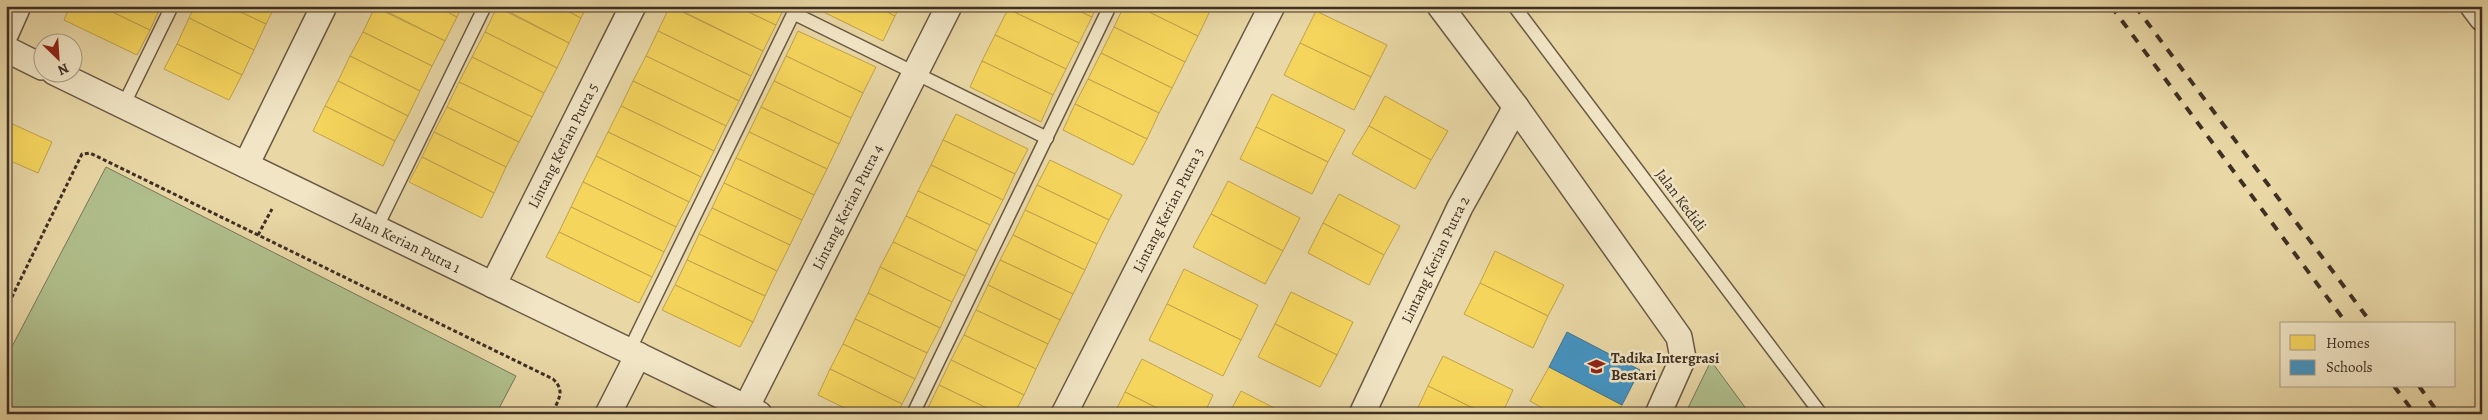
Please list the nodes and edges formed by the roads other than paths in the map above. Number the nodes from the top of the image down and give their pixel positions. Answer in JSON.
{"nodes":[{"id":1,"x":18,"y":6,"type":"edge"},
{"id":2,"x":172,"y":6,"type":"edge"},
{"id":3,"x":324,"y":6,"type":"edge"},
{"id":4,"x":485,"y":6,"type":"edge"},
{"id":5,"x":633,"y":6,"type":"edge"},
{"id":6,"x":950,"y":6,"type":"edge"},
{"id":7,"x":1110,"y":6,"type":"edge"},
{"id":8,"x":1272,"y":6,"type":"edge"},
{"id":9,"x":1440,"y":6,"type":"edge"},
{"id":10,"x":1514,"y":6,"type":"edge"},
{"id":11,"x":2473,"y":6,"type":"edge"},
{"id":12,"x":795,"y":10,"type":"edge"},
{"id":13,"x":2482,"y":18,"type":"edge"},
{"id":14,"x":6,"y":33,"type":"edge"},
{"id":15,"x":6,"y":50,"type":"edge"},
{"id":16,"x":32,"y":62,"type":"edge"},
{"id":17,"x":916,"y":73,"type":"junction"},
{"id":18,"x":74,"y":82,"type":"edge"},
{"id":19,"x":123,"y":106,"type":"junction"},
{"id":20,"x":1516,"y":107,"type":"junction"},
{"id":21,"x":1047,"y":138,"type":"junction"},
{"id":22,"x":246,"y":166,"type":"junction"},
{"id":23,"x":376,"y":229,"type":"junction"},
{"id":24,"x":493,"y":285,"type":"junction"},
{"id":25,"x":634,"y":353,"type":"junction"},
{"id":26,"x":752,"y":411,"type":"edge"},
{"id":27,"x":608,"y":414,"type":"edge"},
{"id":28,"x":913,"y":414,"type":"edge"},
{"id":29,"x":1064,"y":414,"type":"edge"},
{"id":30,"x":1362,"y":414,"type":"edge"},
{"id":31,"x":1658,"y":414,"type":"edge"},
{"id":32,"x":1821,"y":414,"type":"edge"}],
"edges":[{"from":1,"to":14,"type":"street"},
{"from":2,"to":19,"type":"lane"},
{"from":3,"to":22,"type":"street"},
{"from":4,"to":23,"type":"lane"},
{"from":5,"to":24,"type":"street","name":"Lintang Kerian Putra 5"},
{"from":6,"to":17,"type":"street","name":"Lintang Kerian Putra 4"},
{"from":7,"to":21,"type":"lane"},
{"from":8,"to":29,"type":"street","name":"Lintang Kerian Putra 3"},
{"from":9,"to":20,"type":"street"},
{"from":10,"to":32,"type":"lane","name":"Jalan Kedidi"},
{"from":11,"to":13,"type":"street"},
{"from":12,"to":17,"type":"lane"},
{"from":12,"to":25,"type":"lane"},
{"from":15,"to":16,"type":"street"},
{"from":17,"to":21,"type":"lane"},
{"from":17,"to":26,"type":"street","name":"Lintang Kerian Putra 4"},
{"from":18,"to":19,"type":"street","name":"Jalan Kerian Putra 1"},
{"from":19,"to":22,"type":"street","name":"Jalan Kerian Putra 1"},
{"from":20,"to":30,"type":"street","name":"Lintang Kerian Putra 2"},
{"from":20,"to":31,"type":"street"},
{"from":21,"to":28,"type":"lane"},
{"from":22,"to":23,"type":"street","name":"Jalan Kerian Putra 1"},
{"from":23,"to":24,"type":"street","name":"Jalan Kerian Putra 1"},
{"from":24,"to":25,"type":"street","name":"Jalan Kerian Putra 1"},
{"from":25,"to":26,"type":"street","name":"Jalan Kerian Putra 1"},
{"from":25,"to":27,"type":"street"}]}
